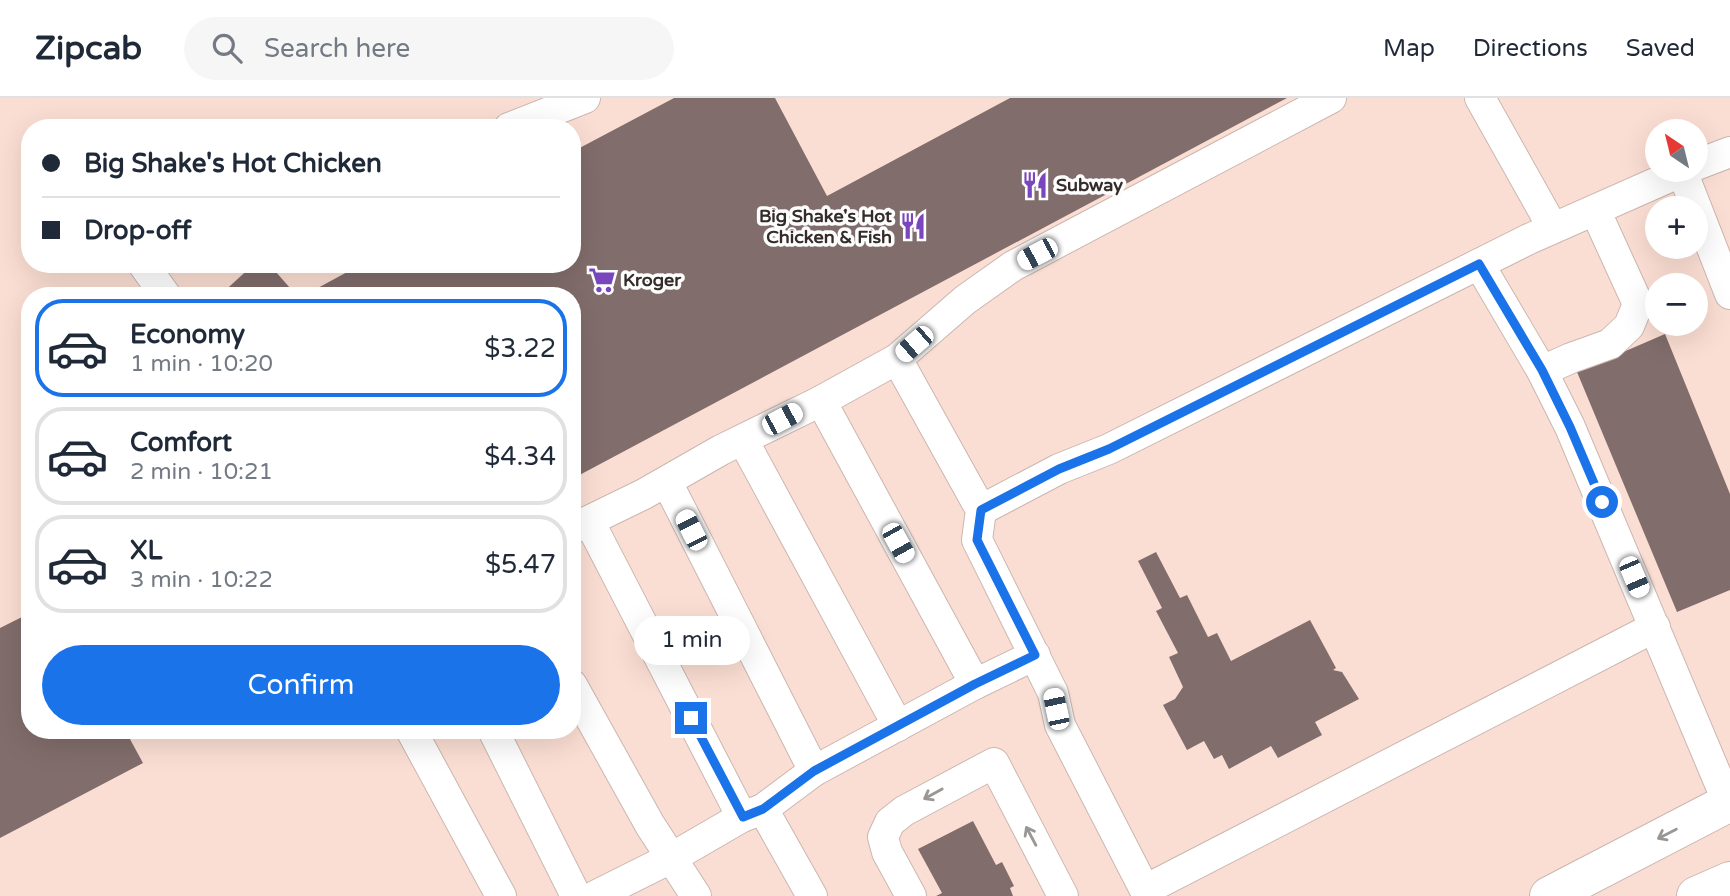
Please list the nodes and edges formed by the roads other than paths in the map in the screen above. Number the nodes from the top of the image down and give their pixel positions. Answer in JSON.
{"nodes":[{"id":1,"x":586,"y":98,"type":"edge"},
{"id":2,"x":1331,"y":98,"type":"edge"},
{"id":3,"x":1480,"y":98,"type":"edge"},
{"id":4,"x":532,"y":119,"type":"edge"},
{"id":5,"x":1730,"y":152,"type":"edge"},
{"id":6,"x":1708,"y":161,"type":"edge"},
{"id":7,"x":1658,"y":182,"type":"edge"},
{"id":8,"x":1692,"y":182,"type":"edge"},
{"id":9,"x":1595,"y":209,"type":"junction"},
{"id":10,"x":1553,"y":228,"type":"junction"},
{"id":11,"x":1479,"y":264,"type":"junction"},
{"id":12,"x":1730,"y":294,"type":"edge"},
{"id":13,"x":897,"y":359,"type":"junction"},
{"id":14,"x":1542,"y":370,"type":"junction"},
{"id":15,"x":821,"y":401,"type":"junction"},
{"id":16,"x":743,"y":440,"type":"junction"},
{"id":17,"x":667,"y":482,"type":"junction"},
{"id":18,"x":981,"y":510,"type":"junction"},
{"id":19,"x":581,"y":525,"type":"edge"},
{"id":20,"x":1655,"y":627,"type":"junction"},
{"id":21,"x":1035,"y":655,"type":"junction"},
{"id":22,"x":975,"y":684,"type":"junction"},
{"id":23,"x":581,"y":701,"type":"edge"},
{"id":24,"x":898,"y":726,"type":"junction"},
{"id":25,"x":416,"y":739,"type":"edge"},
{"id":26,"x":498,"y":739,"type":"edge"},
{"id":27,"x":814,"y":771,"type":"junction"},
{"id":28,"x":1729,"y":802,"type":"edge"},
{"id":29,"x":753,"y":813,"type":"junction"},
{"id":30,"x":673,"y":857,"type":"junction"},
{"id":31,"x":1730,"y":881,"type":"edge"},
{"id":32,"x":1147,"y":893,"type":"edge"},
{"id":33,"x":501,"y":896,"type":"edge"},
{"id":34,"x":576,"y":896,"type":"edge"},
{"id":35,"x":595,"y":896,"type":"edge"},
{"id":36,"x":695,"y":896,"type":"edge"},
{"id":37,"x":811,"y":896,"type":"edge"},
{"id":38,"x":911,"y":896,"type":"edge"},
{"id":39,"x":1063,"y":896,"type":"edge"},
{"id":40,"x":1549,"y":896,"type":"edge"},
{"id":41,"x":1696,"y":896,"type":"edge"}],
"edges":[{"from":1,"to":4,"type":"lane"},
{"from":2,"to":13,"type":"lane"},
{"from":3,"to":10,"type":"lane"},
{"from":5,"to":6,"type":"lane"},
{"from":7,"to":9,"type":"lane"},
{"from":8,"to":12,"type":"lane"},
{"from":9,"to":10,"type":"lane"},
{"from":9,"to":14,"type":"lane"},
{"from":10,"to":11,"type":"lane"},
{"from":11,"to":14,"type":"lane"},
{"from":11,"to":18,"type":"lane"},
{"from":13,"to":15,"type":"lane"},
{"from":13,"to":18,"type":"lane"},
{"from":14,"to":20,"type":"lane"},
{"from":15,"to":16,"type":"lane"},
{"from":15,"to":22,"type":"lane"},
{"from":16,"to":17,"type":"lane"},
{"from":16,"to":24,"type":"lane"},
{"from":17,"to":19,"type":"lane"},
{"from":17,"to":27,"type":"lane"},
{"from":18,"to":21,"type":"lane"},
{"from":19,"to":29,"type":"lane"},
{"from":20,"to":28,"type":"lane"},
{"from":20,"to":32,"type":"lane"},
{"from":21,"to":22,"type":"lane"},
{"from":21,"to":32,"type":"lane"},
{"from":22,"to":24,"type":"lane"},
{"from":23,"to":30,"type":"lane"},
{"from":24,"to":27,"type":"lane"},
{"from":25,"to":33,"type":"lane"},
{"from":26,"to":34,"type":"lane"},
{"from":27,"to":29,"type":"lane"},
{"from":28,"to":40,"type":"highway","one_way":true},
{"from":29,"to":30,"type":"lane"},
{"from":29,"to":37,"type":"lane"},
{"from":30,"to":35,"type":"lane"},
{"from":30,"to":36,"type":"lane"},
{"from":31,"to":41,"type":"highway"},
{"from":39,"to":38,"type":"lane","one_way":true}]}
